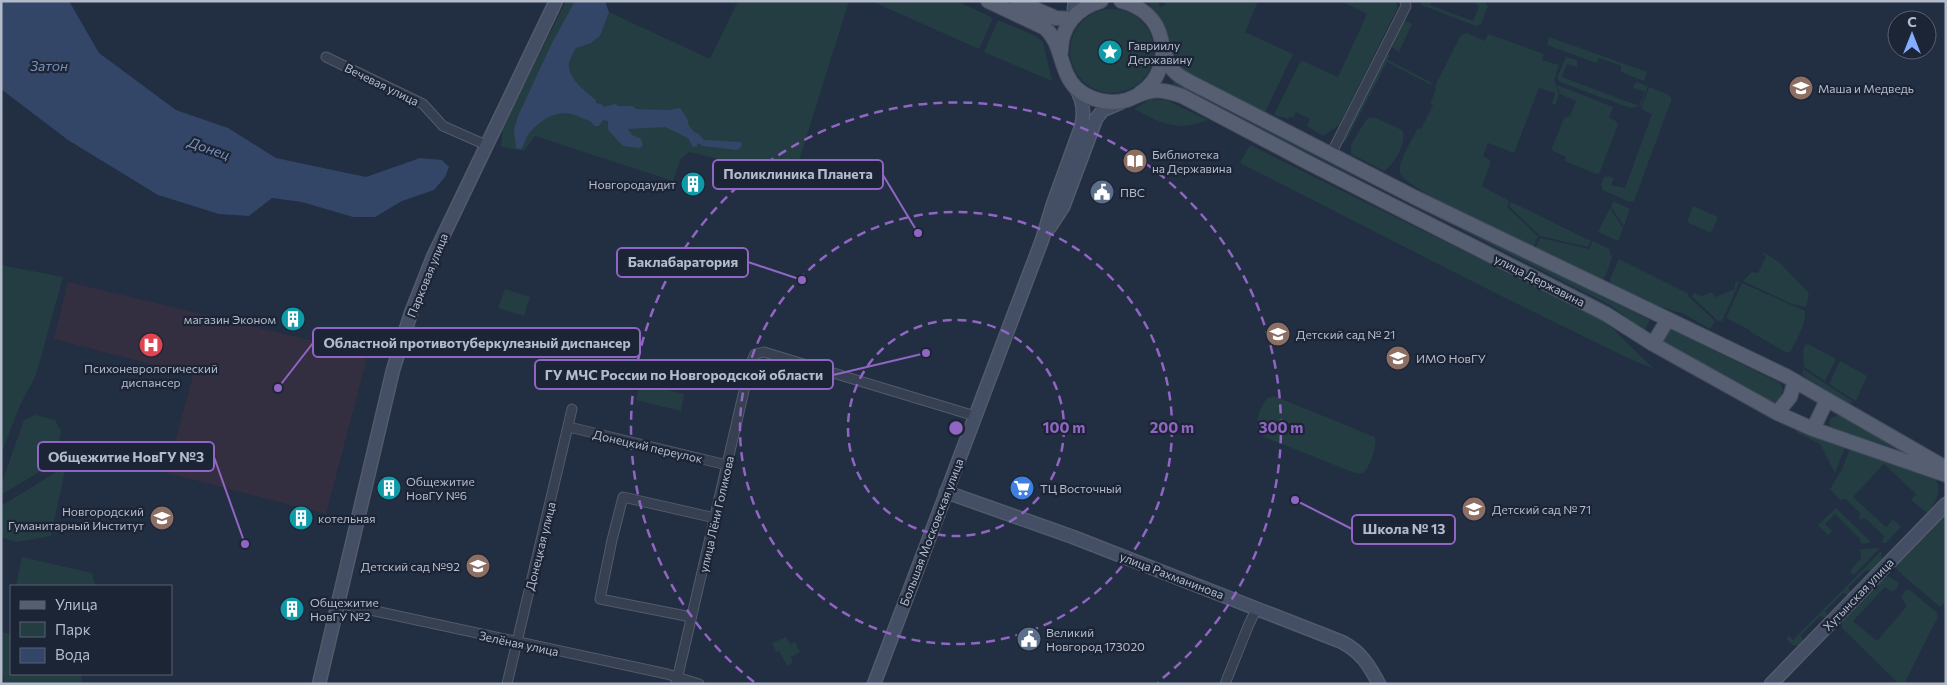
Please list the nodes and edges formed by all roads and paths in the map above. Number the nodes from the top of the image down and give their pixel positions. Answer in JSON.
{"nodes":[{"id":1,"x":556,"y":1,"type":"edge"},
{"id":2,"x":988,"y":1,"type":"edge"},
{"id":3,"x":1017,"y":1,"type":"edge"},
{"id":4,"x":1075,"y":1,"type":"edge"},
{"id":5,"x":1101,"y":1,"type":"edge"},
{"id":6,"x":1121,"y":1,"type":"edge"},
{"id":7,"x":1405,"y":1,"type":"edge"},
{"id":8,"x":1140,"y":5,"type":"edge"},
{"id":9,"x":1073,"y":18,"type":"junction"},
{"id":10,"x":1163,"y":47,"type":"junction"},
{"id":11,"x":326,"y":56,"type":"dead end"},
{"id":12,"x":1062,"y":64,"type":"junction"},
{"id":13,"x":1071,"y":82,"type":"junction"},
{"id":14,"x":1130,"y":98,"type":"junction"},
{"id":15,"x":486,"y":145,"type":"junction"},
{"id":16,"x":1331,"y":154,"type":"junction"},
{"id":17,"x":1416,"y":198,"type":"junction"},
{"id":18,"x":1408,"y":214,"type":"junction"},
{"id":19,"x":1042,"y":240,"type":"junction"},
{"id":20,"x":1668,"y":319,"type":"junction"},
{"id":21,"x":1652,"y":344,"type":"junction"},
{"id":22,"x":1795,"y":381,"type":"junction"},
{"id":23,"x":1827,"y":400,"type":"junction"},
{"id":24,"x":572,"y":409,"type":"dead end"},
{"id":25,"x":1777,"y":413,"type":"junction"},
{"id":26,"x":975,"y":416,"type":"junction"},
{"id":27,"x":568,"y":427,"type":"junction"},
{"id":28,"x":1813,"y":429,"type":"junction"},
{"id":29,"x":727,"y":465,"type":"junction"},
{"id":30,"x":1946,"y":468,"type":"edge"},
{"id":31,"x":1946,"y":475,"type":"edge"},
{"id":32,"x":946,"y":492,"type":"junction"},
{"id":33,"x":1946,"y":504,"type":"edge"},
{"id":34,"x":715,"y":518,"type":"junction"},
{"id":35,"x":338,"y":603,"type":"junction"},
{"id":36,"x":1257,"y":608,"type":"junction"},
{"id":37,"x":691,"y":617,"type":"junction"},
{"id":38,"x":517,"y":642,"type":"junction"},
{"id":39,"x":676,"y":680,"type":"edge"},
{"id":40,"x":319,"y":684,"type":"edge"},
{"id":41,"x":506,"y":684,"type":"edge"},
{"id":42,"x":699,"y":684,"type":"edge"},
{"id":43,"x":874,"y":684,"type":"edge"},
{"id":44,"x":1225,"y":684,"type":"edge"},
{"id":45,"x":1379,"y":684,"type":"edge"},
{"id":46,"x":1771,"y":684,"type":"edge"}],
"edges":[{"from":1,"to":15,"type":"street","name":"Парковая улица"},
{"from":2,"to":12,"type":"main road","name":"улица Державина"},
{"from":3,"to":9,"type":"main road"},
{"from":4,"to":9,"type":"street"},
{"from":5,"to":9,"type":"main road"},
{"from":6,"to":8,"type":"main road","name":"улица Державина"},
{"from":7,"to":16,"type":"street"},
{"from":8,"to":10,"type":"main road","name":"улица Державина"},
{"from":9,"to":12,"type":"main road","name":"улица Державина"},
{"from":10,"to":14,"type":"main road"},
{"from":10,"to":16,"type":"main road","name":"улица Державина"},
{"from":11,"to":15,"type":"street","name":"Вечевая улица"},
{"from":12,"to":13,"type":"main road","name":"улица Державина"},
{"from":13,"to":14,"type":"main road","name":"улица Державина"},
{"from":13,"to":19,"type":"street","name":"Большая Московская улица"},
{"from":14,"to":18,"type":"main road","name":"улица Державина"},
{"from":14,"to":19,"type":"street","name":"Большая Московская улица"},
{"from":15,"to":35,"type":"street","name":"Парковая улица"},
{"from":16,"to":17,"type":"main road","name":"улица Державина"},
{"from":17,"to":18,"type":"main road"},
{"from":17,"to":20,"type":"main road","name":"улица Державина"},
{"from":18,"to":21,"type":"main road","name":"улица Державина"},
{"from":19,"to":26,"type":"street","name":"Большая Московская улица"},
{"from":20,"to":21,"type":"main road"},
{"from":20,"to":22,"type":"main road","name":"улица Державина"},
{"from":21,"to":25,"type":"main road","name":"улица Державина"},
{"from":22,"to":23,"type":"main road","name":"улица Державина"},
{"from":22,"to":25,"type":"main road"},
{"from":23,"to":28,"type":"main road"},
{"from":23,"to":30,"type":"main road","name":"улица Державина"},
{"from":24,"to":27,"type":"street","name":"Донецкая улица"},
{"from":25,"to":28,"type":"main road","name":"улица Державина"},
{"from":26,"to":29,"type":"street","name":"улица Лёни Голикова"},
{"from":26,"to":32,"type":"street","name":"Большая Московская улица"},
{"from":27,"to":29,"type":"street","name":"Донецкий переулок"},
{"from":27,"to":38,"type":"street","name":"Донецкая улица"},
{"from":28,"to":31,"type":"main road","name":"улица Державина"},
{"from":29,"to":34,"type":"street","name":"улица Лёни Голикова"},
{"from":32,"to":36,"type":"street","name":"улица Рахманинова"},
{"from":32,"to":43,"type":"street","name":"Большая Московская улица"},
{"from":33,"to":46,"type":"street","name":"Хутынская улица"},
{"from":34,"to":37,"type":"street","name":"улица Лёни Голикова"},
{"from":34,"to":37,"type":"street"},
{"from":35,"to":38,"type":"street","name":"Зелёная улица"},
{"from":35,"to":40,"type":"street","name":"Парковая улица"},
{"from":36,"to":44,"type":"street"},
{"from":36,"to":45,"type":"street","name":"улица Рахманинова"},
{"from":37,"to":39,"type":"street","name":"улица Лёни Голикова"},
{"from":38,"to":39,"type":"street","name":"Зелёная улица"},
{"from":38,"to":41,"type":"street","name":"Донецкая улица"},
{"from":39,"to":42,"type":"street","name":"Зелёная улица"}]}
